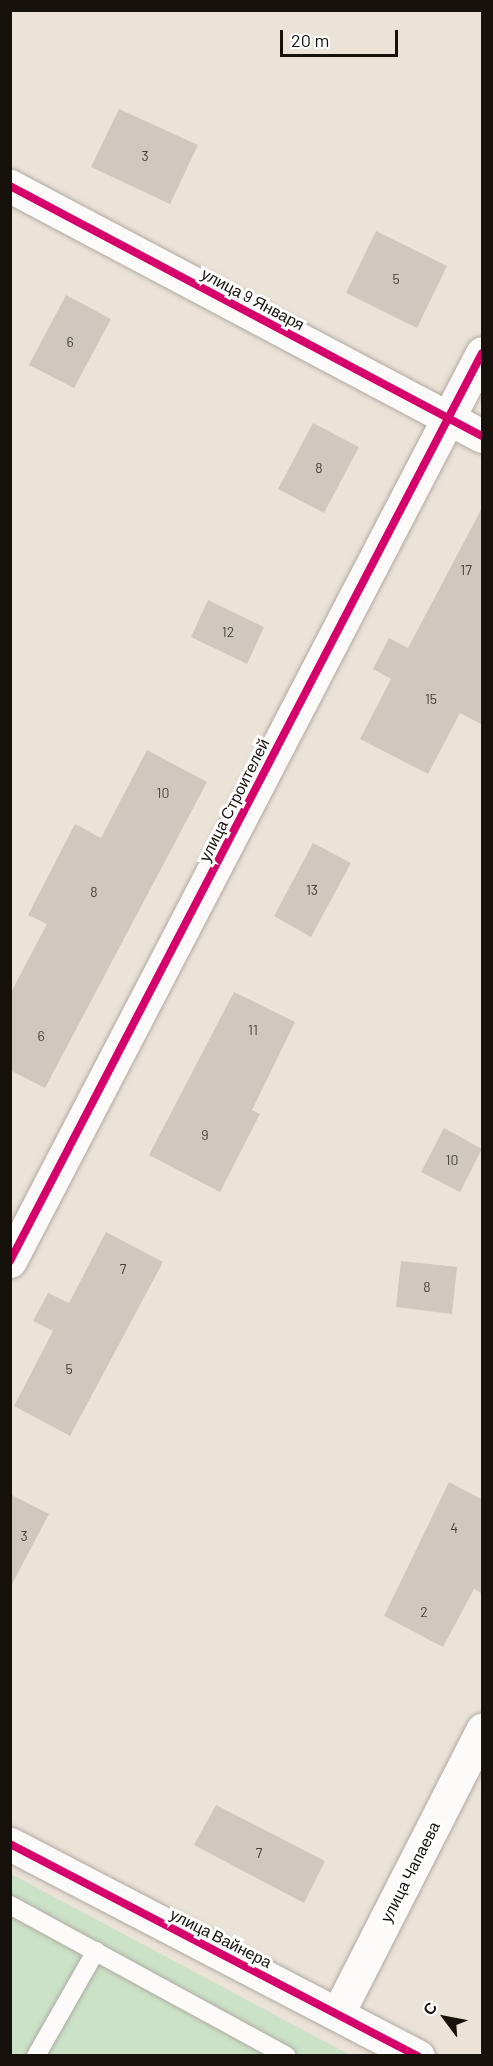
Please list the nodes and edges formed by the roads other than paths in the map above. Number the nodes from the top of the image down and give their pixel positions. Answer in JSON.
{"nodes":[{"id":1,"x":10,"y":186,"type":"edge"},
{"id":2,"x":483,"y":353,"type":"edge"},
{"id":3,"x":448,"y":417,"type":"junction"},
{"id":4,"x":483,"y":436,"type":"edge"},
{"id":5,"x":10,"y":1261,"type":"edge"},
{"id":6,"x":483,"y":1730,"type":"edge"},
{"id":7,"x":10,"y":1845,"type":"edge"},
{"id":8,"x":10,"y":1905,"type":"edge"},
{"id":9,"x":96,"y":1951,"type":"junction"},
{"id":10,"x":338,"y":2013,"type":"junction"},
{"id":11,"x":36,"y":2055,"type":"edge"},
{"id":12,"x":287,"y":2055,"type":"edge"},
{"id":13,"x":418,"y":2055,"type":"edge"}],
"edges":[{"from":1,"to":3,"type":"street","name":"улица 9 Января"},
{"from":2,"to":3,"type":"street","name":"улица Строителей"},
{"from":3,"to":4,"type":"street","name":"улица 9 Января"},
{"from":3,"to":5,"type":"street","name":"улица Строителей"},
{"from":6,"to":10,"type":"street","name":"улица Чапаева"},
{"from":7,"to":10,"type":"street","name":"улица Вайнера"},
{"from":8,"to":9,"type":"lane"},
{"from":9,"to":11,"type":"lane"},
{"from":9,"to":12,"type":"lane"},
{"from":10,"to":13,"type":"street","name":"улица Вайнера"}]}
